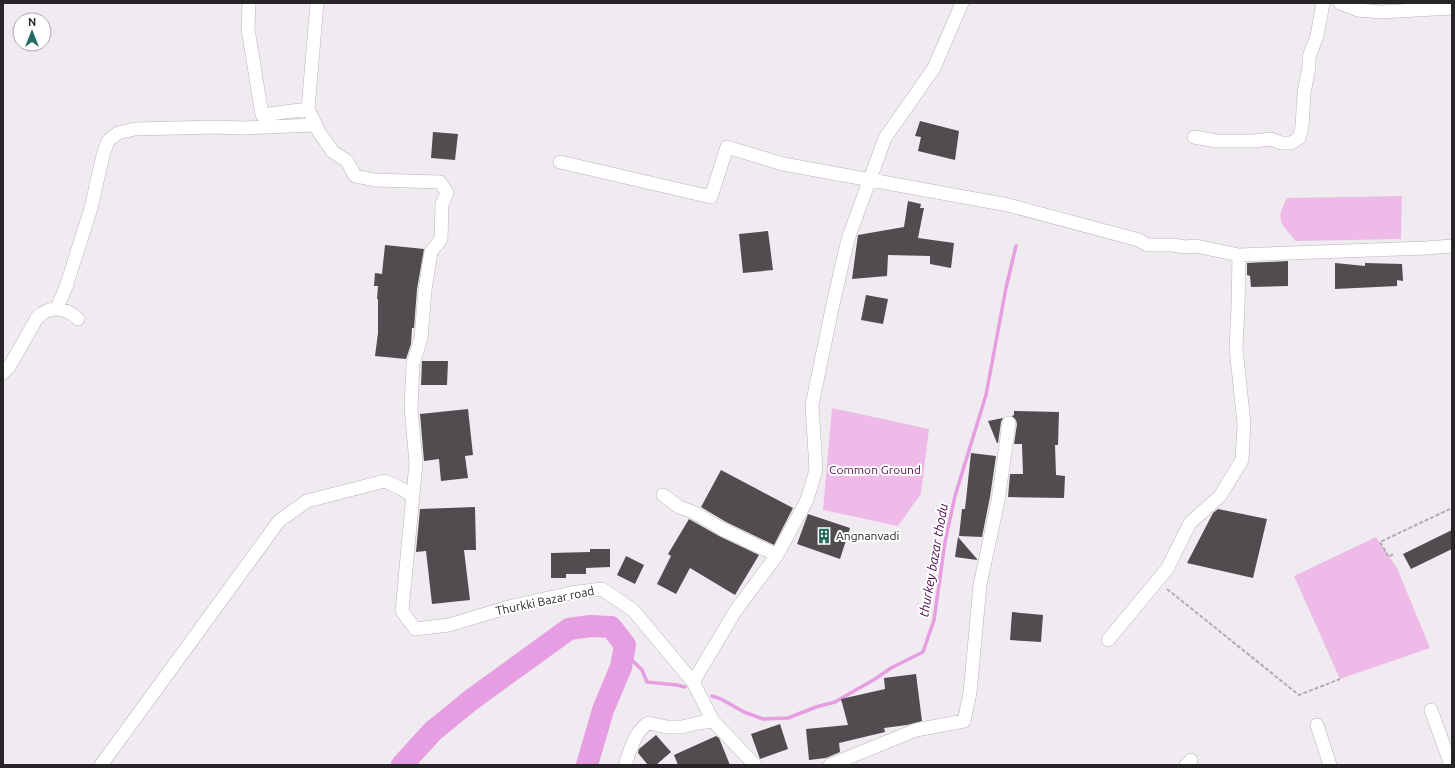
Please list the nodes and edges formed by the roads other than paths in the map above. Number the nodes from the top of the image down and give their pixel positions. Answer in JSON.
{"nodes":[{"id":1,"x":249,"y":3,"type":"edge"},
{"id":2,"x":317,"y":3,"type":"edge"},
{"id":3,"x":962,"y":3,"type":"edge"},
{"id":4,"x":1323,"y":3,"type":"edge"},
{"id":5,"x":1340,"y":3,"type":"edge"},
{"id":6,"x":1452,"y":8,"type":"edge"},
{"id":7,"x":308,"y":109,"type":"junction"},
{"id":8,"x":315,"y":125,"type":"junction"},
{"id":9,"x":1194,"y":137,"type":"dead end"},
{"id":10,"x":560,"y":162,"type":"dead end"},
{"id":11,"x":869,"y":179,"type":"junction"},
{"id":12,"x":1452,"y":246,"type":"edge"},
{"id":13,"x":1239,"y":255,"type":"junction"},
{"id":14,"x":57,"y":308,"type":"junction"},
{"id":15,"x":78,"y":319,"type":"dead end"},
{"id":16,"x":3,"y":373,"type":"edge"},
{"id":17,"x":1009,"y":423,"type":"dead end"},
{"id":18,"x":663,"y":495,"type":"dead end"},
{"id":19,"x":412,"y":496,"type":"junction"},
{"id":20,"x":777,"y":555,"type":"junction"},
{"id":21,"x":1108,"y":640,"type":"dead end"},
{"id":22,"x":693,"y":682,"type":"junction"},
{"id":23,"x":1431,"y":710,"type":"dead end"},
{"id":24,"x":713,"y":721,"type":"junction"},
{"id":25,"x":1317,"y":725,"type":"dead end"},
{"id":26,"x":626,"y":762,"type":"dead end"},
{"id":27,"x":101,"y":765,"type":"edge"},
{"id":28,"x":755,"y":765,"type":"edge"},
{"id":29,"x":830,"y":765,"type":"edge"},
{"id":30,"x":1330,"y":765,"type":"edge"},
{"id":31,"x":1451,"y":765,"type":"edge"}],
"edges":[{"from":1,"to":7,"type":"street"},
{"from":2,"to":7,"type":"street"},
{"from":3,"to":11,"type":"street"},
{"from":4,"to":9,"type":"street"},
{"from":5,"to":6,"type":"street"},
{"from":7,"to":8,"type":"street"},
{"from":8,"to":14,"type":"street"},
{"from":8,"to":19,"type":"street"},
{"from":10,"to":11,"type":"street"},
{"from":11,"to":13,"type":"street"},
{"from":11,"to":20,"type":"street"},
{"from":12,"to":13,"type":"street"},
{"from":13,"to":21,"type":"street"},
{"from":14,"to":15,"type":"street"},
{"from":14,"to":16,"type":"street"},
{"from":17,"to":29,"type":"street"},
{"from":18,"to":20,"type":"street"},
{"from":19,"to":22,"type":"street","name":"Thurkki Bazar road"},
{"from":19,"to":27,"type":"street"},
{"from":20,"to":22,"type":"street"},
{"from":22,"to":24,"type":"street","name":"Thurkki Bazar road"},
{"from":23,"to":31,"type":"street"},
{"from":24,"to":26,"type":"street"},
{"from":24,"to":28,"type":"street","name":"Thurkki Bazar road"},
{"from":25,"to":30,"type":"street"}]}
